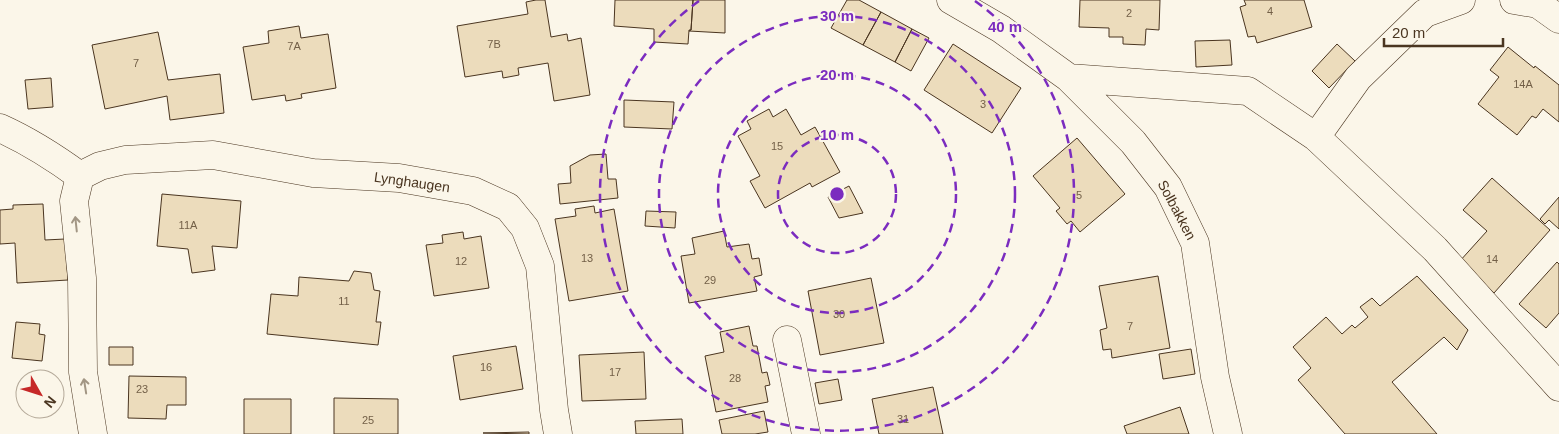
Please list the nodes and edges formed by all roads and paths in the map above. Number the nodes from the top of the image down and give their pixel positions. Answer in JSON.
{"nodes":[{"id":1,"x":951,"y":0,"type":"edge"},
{"id":2,"x":1461,"y":0,"type":"edge"},
{"id":3,"x":1514,"y":0,"type":"edge"},
{"id":4,"x":1559,"y":19,"type":"edge"},
{"id":5,"x":1069,"y":78,"type":"junction"},
{"id":6,"x":0,"y":128,"type":"edge"},
{"id":7,"x":1316,"y":137,"type":"junction"},
{"id":8,"x":80,"y":176,"type":"junction"},
{"id":9,"x":787,"y":340,"type":"dead end"},
{"id":10,"x":1559,"y":387,"type":"edge"},
{"id":11,"x":93,"y":434,"type":"edge"},
{"id":12,"x":558,"y":434,"type":"edge"},
{"id":13,"x":806,"y":434,"type":"edge"},
{"id":14,"x":1228,"y":434,"type":"edge"}],
"edges":[{"from":1,"to":5,"type":"street","name":"Solbakken"},
{"from":2,"to":7,"type":"street"},
{"from":3,"to":4,"type":"street"},
{"from":5,"to":7,"type":"street"},
{"from":5,"to":14,"type":"street","name":"Solbakken"},
{"from":6,"to":8,"type":"street"},
{"from":7,"to":10,"type":"street"},
{"from":11,"to":8,"type":"street","one_way":true},
{"from":8,"to":12,"type":"street","name":"Lynghaugen"},
{"from":9,"to":13,"type":"street"}]}
